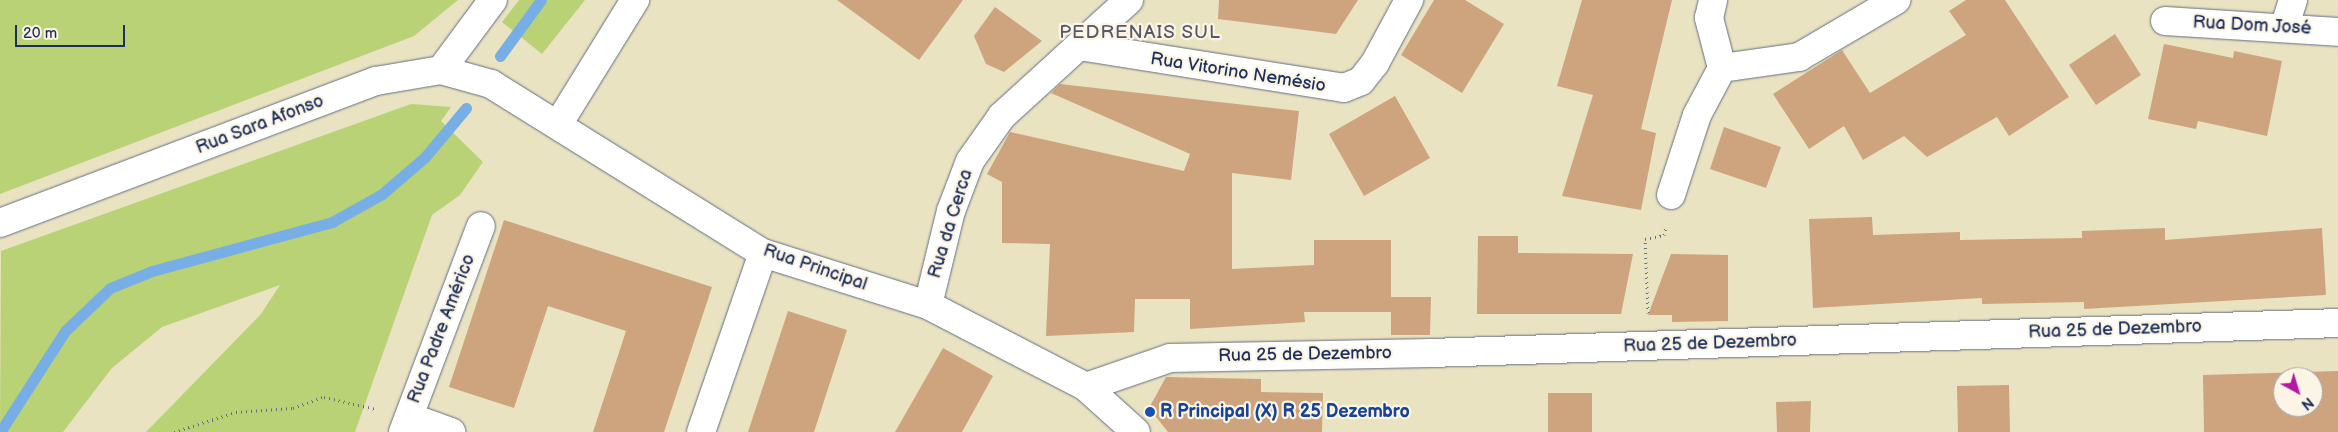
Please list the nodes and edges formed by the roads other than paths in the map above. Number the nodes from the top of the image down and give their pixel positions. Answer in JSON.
{"nodes":[{"id":1,"x":493,"y":0,"type":"edge"},
{"id":2,"x":635,"y":0,"type":"edge"},
{"id":3,"x":1129,"y":0,"type":"edge"},
{"id":4,"x":1409,"y":0,"type":"edge"},
{"id":5,"x":1713,"y":0,"type":"edge"},
{"id":6,"x":1896,"y":0,"type":"edge"},
{"id":7,"x":2293,"y":0,"type":"edge"},
{"id":8,"x":2165,"y":21,"type":"dead end"},
{"id":9,"x":2285,"y":25,"type":"junction"},
{"id":10,"x":2338,"y":32,"type":"edge"},
{"id":11,"x":1080,"y":46,"type":"junction"},
{"id":12,"x":1722,"y":68,"type":"junction"},
{"id":13,"x":441,"y":70,"type":"junction"},
{"id":14,"x":559,"y":124,"type":"junction"},
{"id":15,"x":1671,"y":195,"type":"road end"},
{"id":16,"x":0,"y":223,"type":"edge"},
{"id":17,"x":481,"y":226,"type":"dead end"},
{"id":18,"x":763,"y":253,"type":"junction"},
{"id":19,"x":928,"y":304,"type":"junction"},
{"id":20,"x":2338,"y":323,"type":"edge"},
{"id":21,"x":1086,"y":387,"type":"junction"},
{"id":22,"x":406,"y":425,"type":"edge"},
{"id":23,"x":451,"y":432,"type":"edge"},
{"id":24,"x":701,"y":432,"type":"edge"},
{"id":25,"x":1136,"y":432,"type":"edge"}],
"edges":[{"from":1,"to":13,"type":"street"},
{"from":2,"to":14,"type":"street"},
{"from":3,"to":11,"type":"street","name":"Rua da Cerca"},
{"from":4,"to":11,"type":"street","name":"Rua Vitorino Nemésio"},
{"from":5,"to":12,"type":"street"},
{"from":6,"to":12,"type":"street"},
{"from":7,"to":9,"type":"street"},
{"from":8,"to":9,"type":"street","name":"Rua Dom José"},
{"from":9,"to":10,"type":"street","name":"Rua Dom José"},
{"from":11,"to":19,"type":"street","name":"Rua da Cerca"},
{"from":12,"to":15,"type":"street"},
{"from":13,"to":14,"type":"street","name":"Rua Principal"},
{"from":13,"to":16,"type":"street","name":"Rua Sara Afonso"},
{"from":14,"to":18,"type":"street","name":"Rua Principal"},
{"from":17,"to":22,"type":"street","name":"Rua Padre Américo"},
{"from":18,"to":19,"type":"street","name":"Rua Principal"},
{"from":18,"to":24,"type":"street"},
{"from":19,"to":21,"type":"street","name":"Rua Principal"},
{"from":20,"to":21,"type":"street","name":"Rua 25 de Dezembro"},
{"from":21,"to":25,"type":"street","name":"Rua Principal"},
{"from":22,"to":23,"type":"street"}]}
